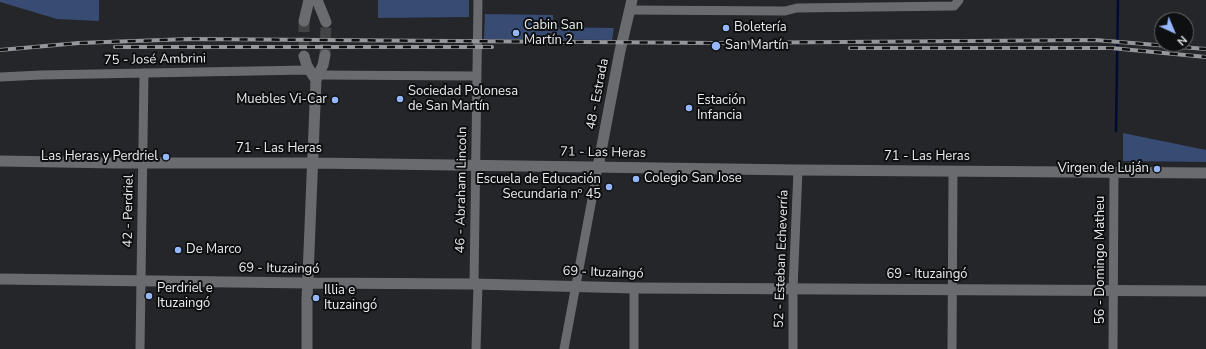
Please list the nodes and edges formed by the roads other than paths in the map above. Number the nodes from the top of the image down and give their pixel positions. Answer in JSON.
{"nodes":[{"id":1,"x":309,"y":0,"type":"edge"},
{"id":2,"x":317,"y":0,"type":"edge"},
{"id":3,"x":478,"y":0,"type":"edge"},
{"id":4,"x":957,"y":3,"type":"edge"},
{"id":5,"x":631,"y":5,"type":"edge"},
{"id":6,"x":304,"y":21,"type":"tunnel mouth"},
{"id":7,"x":326,"y":22,"type":"tunnel mouth"},
{"id":8,"x":325,"y":55,"type":"tunnel mouth"},
{"id":9,"x":304,"y":56,"type":"tunnel mouth"},
{"id":10,"x":144,"y":73,"type":"junction"},
{"id":11,"x":315,"y":75,"type":"junction"},
{"id":12,"x":477,"y":76,"type":"junction"},
{"id":13,"x":0,"y":77,"type":"edge"},
{"id":14,"x":0,"y":161,"type":"edge"},
{"id":15,"x":142,"y":163,"type":"junction"},
{"id":16,"x":314,"y":163,"type":"junction"},
{"id":17,"x":475,"y":165,"type":"junction"},
{"id":18,"x":598,"y":167,"type":"junction"},
{"id":19,"x":798,"y":170,"type":"junction"},
{"id":20,"x":953,"y":171,"type":"junction"},
{"id":21,"x":1114,"y":172,"type":"junction"},
{"id":22,"x":1206,"y":172,"type":"edge"},
{"id":23,"x":0,"y":279,"type":"edge"},
{"id":24,"x":140,"y":281,"type":"junction"},
{"id":25,"x":308,"y":283,"type":"junction"},
{"id":26,"x":476,"y":284,"type":"junction"},
{"id":27,"x":576,"y":286,"type":"junction"},
{"id":28,"x":634,"y":288,"type":"junction"},
{"id":29,"x":952,"y":288,"type":"junction"},
{"id":30,"x":793,"y":289,"type":"junction"},
{"id":31,"x":1113,"y":290,"type":"junction"},
{"id":32,"x":1206,"y":291,"type":"edge"},
{"id":33,"x":140,"y":349,"type":"edge"},
{"id":34,"x":307,"y":349,"type":"edge"},
{"id":35,"x":476,"y":349,"type":"edge"},
{"id":36,"x":564,"y":349,"type":"edge"},
{"id":37,"x":634,"y":349,"type":"edge"},
{"id":38,"x":793,"y":349,"type":"edge"},
{"id":39,"x":952,"y":349,"type":"edge"},
{"id":40,"x":1113,"y":349,"type":"edge"}],
"edges":[{"from":1,"to":6,"type":"street"},
{"from":2,"to":7,"type":"street"},
{"from":3,"to":12,"type":"street","name":"46 - Abraham Lincoln"},
{"from":4,"to":5,"type":"street"},
{"from":5,"to":18,"type":"street","name":"48 - Estrada"},
{"from":8,"to":11,"type":"street"},
{"from":9,"to":11,"type":"street"},
{"from":10,"to":11,"type":"street","name":"75 - José Ambrini"},
{"from":10,"to":13,"type":"street","name":"75 - José Ambrini"},
{"from":10,"to":15,"type":"street","name":"42 - Perdriel"},
{"from":11,"to":12,"type":"street","name":"75 - José Ambrini"},
{"from":11,"to":16,"type":"street"},
{"from":12,"to":17,"type":"street","name":"46 - Abraham Lincoln"},
{"from":14,"to":15,"type":"street","name":"71 - Las Heras"},
{"from":15,"to":16,"type":"street","name":"71 - Las Heras"},
{"from":15,"to":24,"type":"street","name":"42 - Perdriel"},
{"from":16,"to":17,"type":"street","name":"71 - Las Heras"},
{"from":16,"to":25,"type":"street"},
{"from":17,"to":18,"type":"street","name":"71 - Las Heras"},
{"from":17,"to":26,"type":"street","name":"46 - Abraham Lincoln"},
{"from":18,"to":19,"type":"street","name":"71 - Las Heras"},
{"from":18,"to":27,"type":"street","name":"48 - Estrada"},
{"from":19,"to":20,"type":"street","name":"71 - Las Heras"},
{"from":19,"to":30,"type":"street","name":"52 - Esteban Echeverría"},
{"from":20,"to":21,"type":"street","name":"71 - Las Heras"},
{"from":20,"to":29,"type":"street"},
{"from":21,"to":22,"type":"street","name":"71 - Las Heras"},
{"from":21,"to":31,"type":"street","name":"56 - Domingo Matheu"},
{"from":23,"to":24,"type":"street","name":"69 - Ituzaingó"},
{"from":24,"to":25,"type":"street","name":"69 - Ituzaingó"},
{"from":24,"to":33,"type":"street","name":"42 - Perdriel"},
{"from":25,"to":26,"type":"street","name":"69 - Ituzaingó"},
{"from":25,"to":34,"type":"street"},
{"from":26,"to":27,"type":"street","name":"69 - Ituzaingó"},
{"from":26,"to":35,"type":"street","name":"46 - Abraham Lincoln"},
{"from":27,"to":28,"type":"street","name":"69 - Ituzaingó"},
{"from":27,"to":36,"type":"street","name":"48 - Estrada"},
{"from":28,"to":30,"type":"street","name":"69 - Ituzaingó"},
{"from":28,"to":37,"type":"street"},
{"from":29,"to":30,"type":"street","name":"69 - Ituzaingó"},
{"from":29,"to":31,"type":"street","name":"69 - Ituzaingó"},
{"from":29,"to":39,"type":"street"},
{"from":30,"to":38,"type":"street","name":"52 - Esteban Echeverría"},
{"from":31,"to":32,"type":"street","name":"69 - Ituzaingó"},
{"from":31,"to":40,"type":"street","name":"56 - Domingo Matheu"}]}
